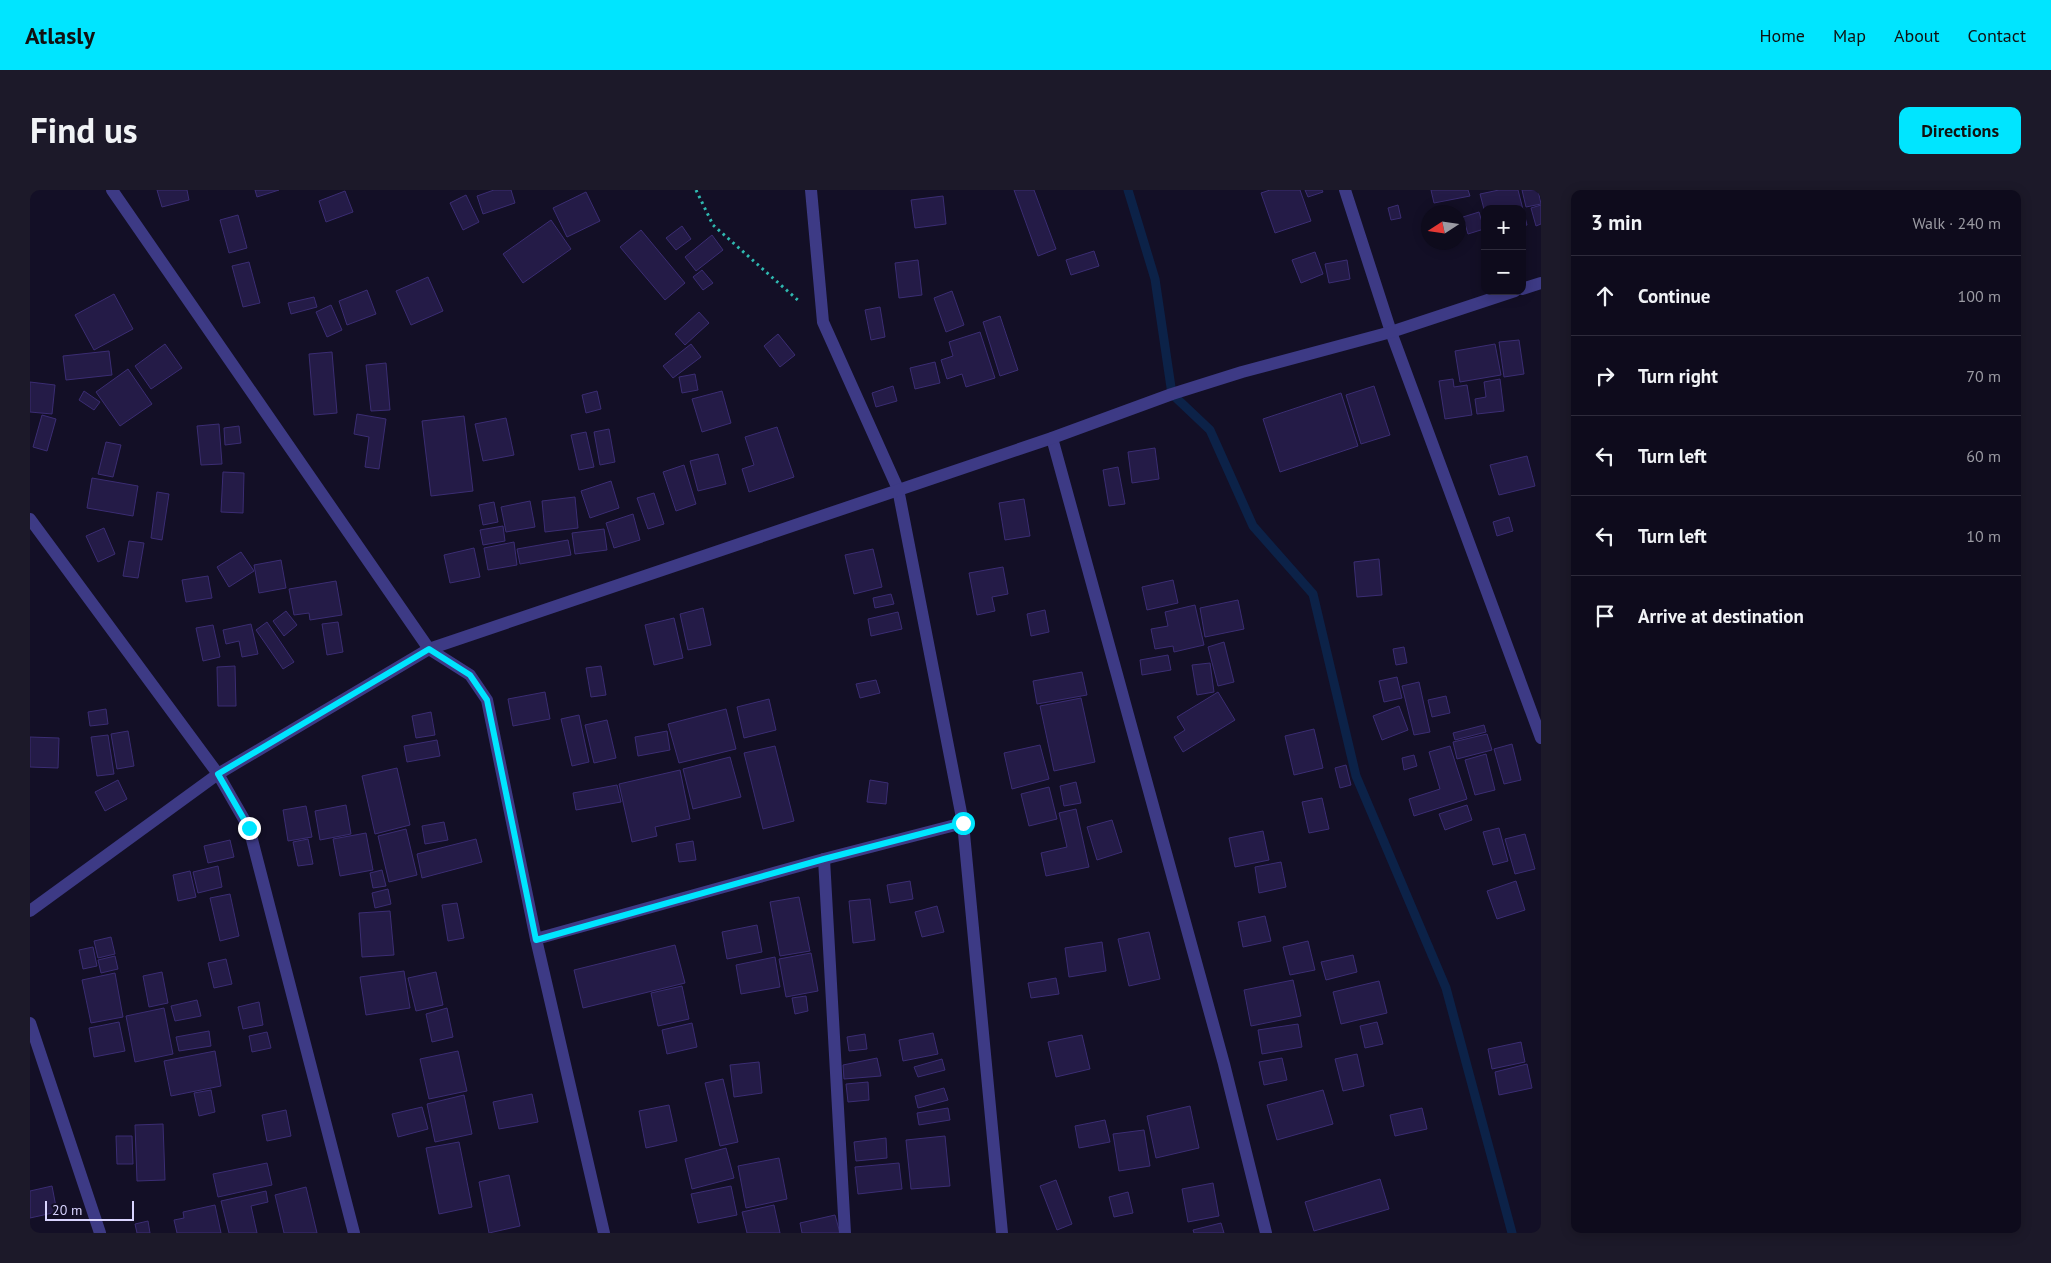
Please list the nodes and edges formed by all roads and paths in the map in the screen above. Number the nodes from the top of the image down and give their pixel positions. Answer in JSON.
{"nodes":[{"id":1,"x":112,"y":190,"type":"edge"},
{"id":2,"x":696,"y":190,"type":"edge"},
{"id":3,"x":811,"y":190,"type":"edge"},
{"id":4,"x":1345,"y":190,"type":"edge"},
{"id":5,"x":1541,"y":283,"type":"edge"},
{"id":6,"x":1526,"y":288,"type":"edge"},
{"id":7,"x":1503,"y":295,"type":"edge"},
{"id":8,"x":823,"y":322,"type":"junction"},
{"id":9,"x":1391,"y":332,"type":"junction"},
{"id":10,"x":1052,"y":438,"type":"junction"},
{"id":11,"x":898,"y":489,"type":"junction"},
{"id":12,"x":30,"y":519,"type":"edge"},
{"id":13,"x":429,"y":649,"type":"junction"},
{"id":14,"x":1541,"y":738,"type":"edge"},
{"id":15,"x":218,"y":774,"type":"junction"},
{"id":16,"x":963,"y":823,"type":"junction"},
{"id":17,"x":824,"y":859,"type":"junction"},
{"id":18,"x":30,"y":911,"type":"edge"},
{"id":19,"x":536,"y":940,"type":"junction"},
{"id":20,"x":30,"y":1023,"type":"edge"},
{"id":21,"x":100,"y":1233,"type":"edge"},
{"id":22,"x":354,"y":1233,"type":"edge"},
{"id":23,"x":604,"y":1233,"type":"edge"},
{"id":24,"x":846,"y":1233,"type":"edge"},
{"id":25,"x":1002,"y":1233,"type":"edge"},
{"id":26,"x":1266,"y":1233,"type":"edge"}],
"edges":[{"from":1,"to":13,"type":"street"},
{"from":2,"to":8,"type":"path"},
{"from":3,"to":8,"type":"street"},
{"from":4,"to":9,"type":"street"},
{"from":5,"to":6,"type":"street"},
{"from":7,"to":9,"type":"street"},
{"from":8,"to":11,"type":"street"},
{"from":9,"to":10,"type":"street"},
{"from":9,"to":14,"type":"street"},
{"from":10,"to":11,"type":"street"},
{"from":10,"to":26,"type":"street"},
{"from":11,"to":13,"type":"street"},
{"from":11,"to":16,"type":"street"},
{"from":12,"to":15,"type":"street"},
{"from":13,"to":15,"type":"street"},
{"from":13,"to":19,"type":"street"},
{"from":15,"to":18,"type":"street"},
{"from":15,"to":22,"type":"street"},
{"from":16,"to":17,"type":"street"},
{"from":16,"to":25,"type":"street"},
{"from":17,"to":19,"type":"street"},
{"from":17,"to":24,"type":"street"},
{"from":19,"to":23,"type":"street"},
{"from":20,"to":21,"type":"street"}]}
